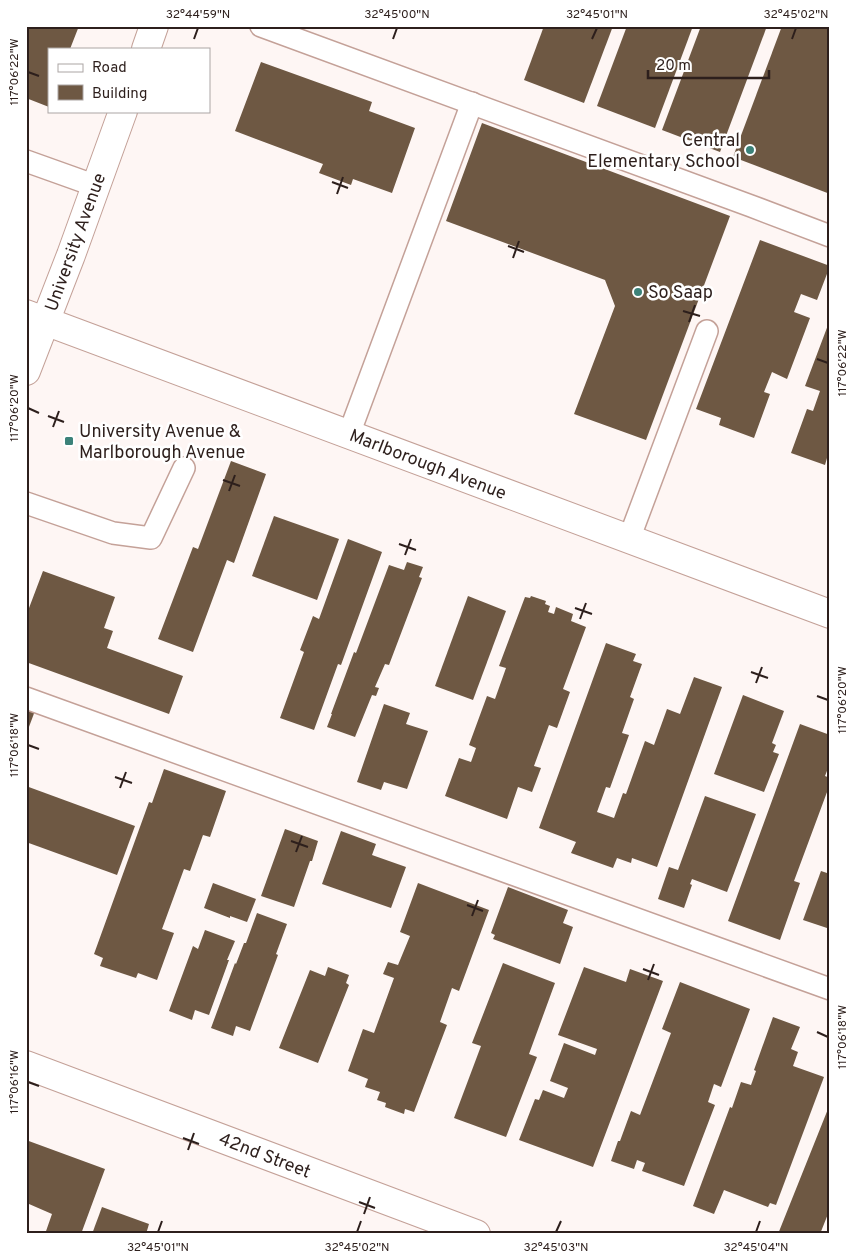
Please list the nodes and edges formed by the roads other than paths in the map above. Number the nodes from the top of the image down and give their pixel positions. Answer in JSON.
{"nodes":[{"id":1,"x":154,"y":26,"type":"edge"},
{"id":2,"x":261,"y":26,"type":"edge"},
{"id":3,"x":146,"y":48,"type":"edge"},
{"id":4,"x":472,"y":103,"type":"junction"},
{"id":5,"x":123,"y":112,"type":"edge"},
{"id":6,"x":26,"y":161,"type":"edge"},
{"id":7,"x":96,"y":186,"type":"junction"},
{"id":8,"x":830,"y":236,"type":"edge"},
{"id":9,"x":36,"y":317,"type":"edge"},
{"id":10,"x":707,"y":331,"type":"dead end"},
{"id":11,"x":26,"y":372,"type":"edge"},
{"id":12,"x":349,"y":434,"type":"junction"},
{"id":13,"x":184,"y":468,"type":"dead end"},
{"id":14,"x":26,"y":502,"type":"edge"},
{"id":15,"x":629,"y":539,"type":"junction"},
{"id":16,"x":830,"y":614,"type":"edge"},
{"id":17,"x":26,"y":698,"type":"edge"},
{"id":18,"x":830,"y":989,"type":"edge"},
{"id":19,"x":26,"y":1065,"type":"edge"},
{"id":20,"x":476,"y":1234,"type":"edge"}],
"edges":[{"from":1,"to":3,"type":"street"},
{"from":2,"to":4,"type":"lane"},
{"from":4,"to":8,"type":"lane"},
{"from":4,"to":12,"type":"lane"},
{"from":5,"to":7,"type":"street","name":"University Avenue"},
{"from":6,"to":7,"type":"lane"},
{"from":7,"to":9,"type":"street","name":"University Avenue"},
{"from":9,"to":11,"type":"street","name":"University Avenue"},
{"from":9,"to":12,"type":"street","name":"Marlborough Avenue"},
{"from":10,"to":15,"type":"lane"},
{"from":12,"to":15,"type":"street","name":"Marlborough Avenue"},
{"from":13,"to":14,"type":"lane"},
{"from":15,"to":16,"type":"street","name":"Marlborough Avenue"},
{"from":17,"to":18,"type":"lane"},
{"from":19,"to":20,"type":"street","name":"42nd Street"}]}
